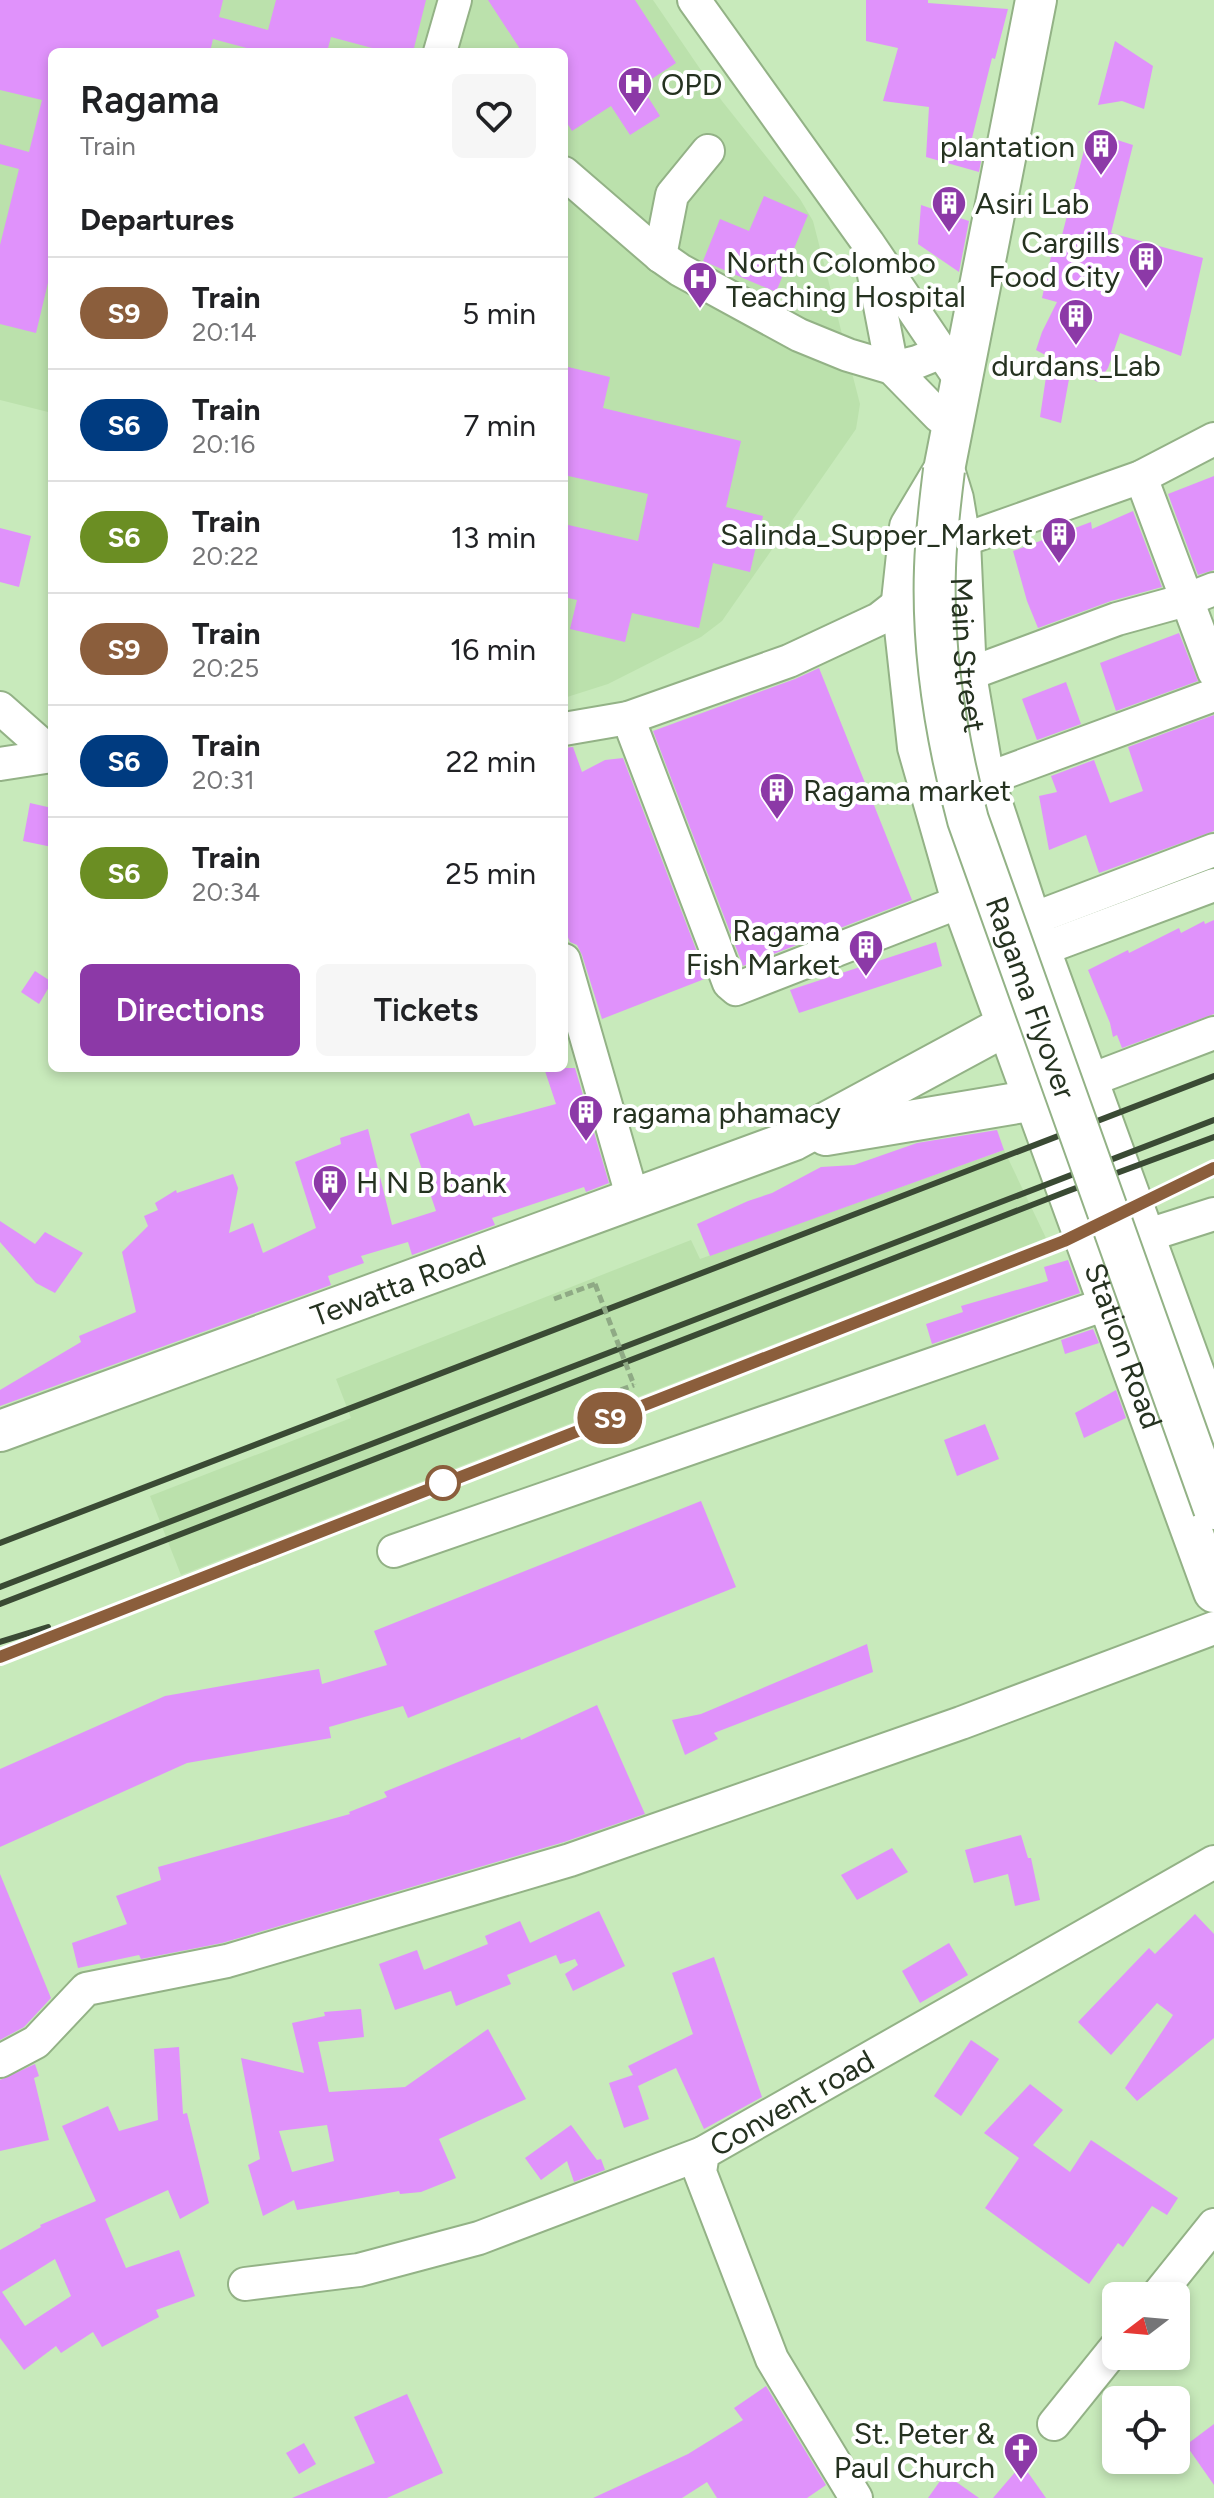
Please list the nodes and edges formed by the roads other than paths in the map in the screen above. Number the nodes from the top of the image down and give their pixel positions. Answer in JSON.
{"nodes":[{"id":1,"x":455,"y":0,"type":"edge"},
{"id":2,"x":694,"y":0,"type":"edge"},
{"id":3,"x":1036,"y":0,"type":"edge"},
{"id":4,"x":441,"y":48,"type":"edge"},
{"id":5,"x":708,"y":151,"type":"dead end"},
{"id":6,"x":568,"y":180,"type":"edge"},
{"id":7,"x":868,"y":243,"type":"junction"},
{"id":8,"x":660,"y":256,"type":"junction"},
{"id":9,"x":952,"y":367,"type":"junction"},
{"id":10,"x":892,"y":368,"type":"junction"},
{"id":11,"x":952,"y":424,"type":"junction"},
{"id":12,"x":1214,"y":439,"type":"edge"},
{"id":13,"x":944,"y":470,"type":"junction"},
{"id":14,"x":1141,"y":477,"type":"junction"},
{"id":15,"x":960,"y":541,"type":"junction"},
{"id":16,"x":1200,"y":594,"type":"edge"},
{"id":17,"x":902,"y":601,"type":"junction"},
{"id":18,"x":1214,"y":672,"type":"edge"},
{"id":19,"x":966,"y":675,"type":"junction"},
{"id":20,"x":1214,"y":695,"type":"edge"},
{"id":21,"x":0,"y":708,"type":"edge"},
{"id":22,"x":628,"y":718,"type":"junction"},
{"id":23,"x":568,"y":728,"type":"edge"},
{"id":24,"x":48,"y":751,"type":"edge"},
{"id":25,"x":48,"y":756,"type":"edge"},
{"id":26,"x":0,"y":764,"type":"edge"},
{"id":27,"x":984,"y":780,"type":"junction"},
{"id":28,"x":1214,"y":850,"type":"edge"},
{"id":29,"x":1214,"y":885,"type":"edge"},
{"id":30,"x":962,"y":901,"type":"junction"},
{"id":31,"x":1035,"y":935,"type":"junction"},
{"id":32,"x":568,"y":974,"type":"edge"},
{"id":33,"x":1060,"y":1006,"type":"junction"},
{"id":34,"x":1007,"y":1025,"type":"junction"},
{"id":35,"x":1214,"y":1033,"type":"edge"},
{"id":36,"x":1088,"y":1081,"type":"junction"},
{"id":37,"x":1035,"y":1100,"type":"junction"},
{"id":38,"x":794,"y":1140,"type":"junction"},
{"id":39,"x":633,"y":1199,"type":"junction"},
{"id":40,"x":1214,"y":1214,"type":"edge"},
{"id":41,"x":1145,"y":1236,"type":"junction"},
{"id":42,"x":1109,"y":1303,"type":"junction"},
{"id":43,"x":1214,"y":1428,"type":"edge"},
{"id":44,"x":0,"y":1431,"type":"edge"},
{"id":45,"x":1214,"y":1509,"type":"edge"},
{"id":46,"x":394,"y":1551,"type":"dead end"},
{"id":47,"x":1214,"y":1592,"type":"edge"},
{"id":48,"x":1214,"y":1628,"type":"edge"},
{"id":49,"x":1214,"y":1862,"type":"edge"},
{"id":50,"x":0,"y":2061,"type":"edge"},
{"id":51,"x":703,"y":2153,"type":"junction"},
{"id":52,"x":1214,"y":2225,"type":"edge"},
{"id":53,"x":1168,"y":2282,"type":"edge"},
{"id":54,"x":245,"y":2284,"type":"dead end"},
{"id":55,"x":1102,"y":2364,"type":"edge"},
{"id":56,"x":1054,"y":2424,"type":"dead end"},
{"id":57,"x":856,"y":2498,"type":"edge"}],
"edges":[{"from":1,"to":4,"type":"street"},
{"from":2,"to":7,"type":"street"},
{"from":3,"to":9,"type":"main road","name":"Ragama Flyover"},
{"from":5,"to":8,"type":"street"},
{"from":6,"to":8,"type":"street"},
{"from":7,"to":9,"type":"street"},
{"from":7,"to":10,"type":"street"},
{"from":8,"to":10,"type":"street"},
{"from":9,"to":10,"type":"street"},
{"from":9,"to":11,"type":"main road","name":"Ragama Flyover"},
{"from":10,"to":11,"type":"street"},
{"from":11,"to":13,"type":"main road","name":"Ragama Flyover"},
{"from":12,"to":14,"type":"street"},
{"from":13,"to":15,"type":"main road","name":"Main Street"},
{"from":13,"to":17,"type":"main road","name":"Station Road"},
{"from":13,"to":45,"type":"main road","name":"Ragama Flyover","bridge":true},
{"from":14,"to":15,"type":"street"},
{"from":14,"to":16,"type":"street"},
{"from":15,"to":19,"type":"main road","name":"Main Street"},
{"from":16,"to":18,"type":"street"},
{"from":16,"to":19,"type":"street"},
{"from":17,"to":22,"type":"street"},
{"from":17,"to":30,"type":"main road","name":"Station Road"},
{"from":19,"to":27,"type":"main road","name":"Main Street"},
{"from":20,"to":27,"type":"street"},
{"from":21,"to":24,"type":"street"},
{"from":22,"to":23,"type":"street"},
{"from":22,"to":30,"type":"street"},
{"from":25,"to":26,"type":"street"},
{"from":27,"to":31,"type":"main road","name":"Main Street"},
{"from":28,"to":31,"type":"street"},
{"from":29,"to":31,"type":"street"},
{"from":30,"to":34,"type":"main road","name":"Station Road"},
{"from":31,"to":33,"type":"main road","name":"Main Street"},
{"from":32,"to":39,"type":"street"},
{"from":33,"to":34,"type":"main road","name":"Tewatta Road"},
{"from":33,"to":36,"type":"main road","name":"Main Street"},
{"from":34,"to":37,"type":"main road","name":"Station Road"},
{"from":34,"to":38,"type":"main road","name":"Tewatta Road"},
{"from":35,"to":36,"type":"street"},
{"from":36,"to":37,"type":"main road","name":"Tewatta Road"},
{"from":36,"to":41,"type":"main road","name":"Main Street"},
{"from":37,"to":38,"type":"main road","name":"Tewatta Road"},
{"from":37,"to":42,"type":"main road","name":"Station Road"},
{"from":38,"to":39,"type":"main road","name":"Tewatta Road"},
{"from":39,"to":44,"type":"main road","name":"Tewatta Road"},
{"from":40,"to":41,"type":"street"},
{"from":41,"to":43,"type":"main road","name":"Main Street"},
{"from":42,"to":46,"type":"street"},
{"from":42,"to":47,"type":"main road","name":"Station Road"},
{"from":48,"to":50,"type":"street"},
{"from":49,"to":51,"type":"street","name":"Convent road"},
{"from":51,"to":54,"type":"street"},
{"from":51,"to":57,"type":"street","name":"Convent road"},
{"from":52,"to":53,"type":"street"},
{"from":55,"to":56,"type":"street"}]}
